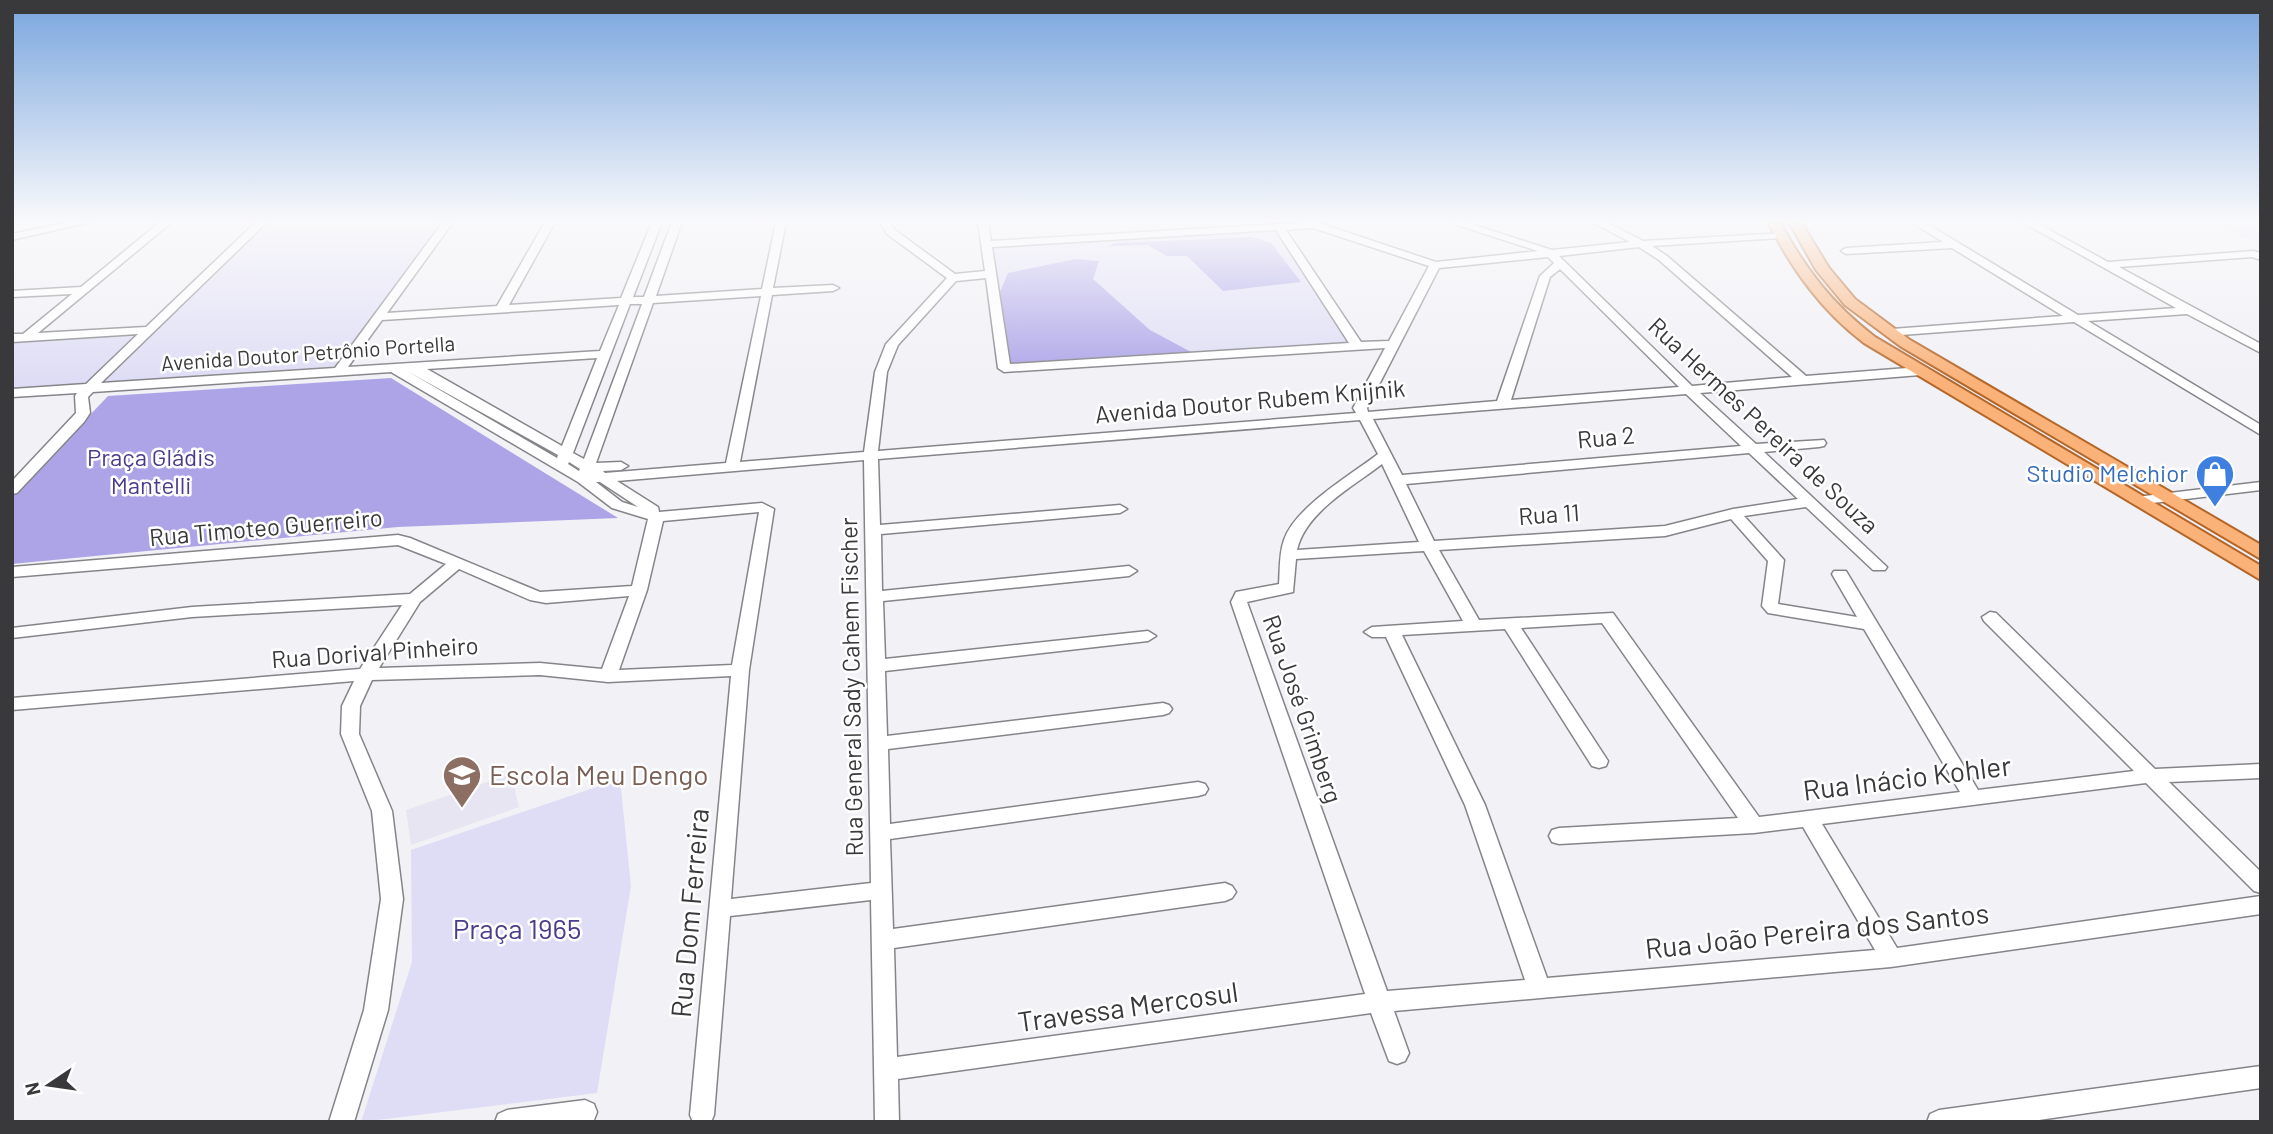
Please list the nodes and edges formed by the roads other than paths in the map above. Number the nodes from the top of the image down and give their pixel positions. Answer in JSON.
{"nodes":[{"id":1,"x":990,"y":274,"type":"edge"},
{"id":2,"x":102,"y":275,"type":"edge"},
{"id":3,"x":207,"y":275,"type":"edge"},
{"id":4,"x":410,"y":275,"type":"edge"},
{"id":5,"x":520,"y":275,"type":"edge"},
{"id":6,"x":636,"y":275,"type":"edge"},
{"id":7,"x":657,"y":275,"type":"edge"},
{"id":8,"x":772,"y":275,"type":"edge"},
{"id":9,"x":949,"y":275,"type":"edge"},
{"id":10,"x":981,"y":275,"type":"edge"},
{"id":11,"x":1311,"y":275,"type":"edge"},
{"id":12,"x":1430,"y":275,"type":"edge"},
{"id":13,"x":1546,"y":275,"type":"edge"},
{"id":14,"x":1572,"y":275,"type":"edge"},
{"id":15,"x":1682,"y":275,"type":"edge"},
{"id":16,"x":1804,"y":275,"type":"edge"},
{"id":17,"x":1827,"y":275,"type":"edge"},
{"id":18,"x":2003,"y":275,"type":"edge"},
{"id":19,"x":2124,"y":275,"type":"edge"},
{"id":20,"x":953,"y":278,"type":"junction"},
{"id":21,"x":833,"y":288,"type":"dead end"},
{"id":22,"x":84,"y":290,"type":"junction"},
{"id":23,"x":769,"y":292,"type":"junction"},
{"id":24,"x":12,"y":294,"type":"edge"},
{"id":25,"x":648,"y":299,"type":"junction"},
{"id":26,"x":626,"y":301,"type":"junction"},
{"id":27,"x":501,"y":309,"type":"junction"},
{"id":28,"x":2189,"y":310,"type":"junction"},
{"id":29,"x":379,"y":317,"type":"junction"},
{"id":30,"x":2074,"y":318,"type":"junction"},
{"id":31,"x":150,"y":330,"type":"junction"},
{"id":32,"x":1892,"y":333,"type":"junction"},
{"id":33,"x":27,"y":337,"type":"junction"},
{"id":34,"x":12,"y":338,"type":"edge"},
{"id":35,"x":1392,"y":344,"type":"junction"},
{"id":36,"x":1357,"y":346,"type":"junction"},
{"id":37,"x":2261,"y":349,"type":"edge"},
{"id":38,"x":604,"y":358,"type":"junction"},
{"id":39,"x":1915,"y":369,"type":"junction"},
{"id":40,"x":340,"y":370,"type":"junction"},
{"id":41,"x":407,"y":370,"type":"junction"},
{"id":42,"x":1800,"y":378,"type":"junction"},
{"id":43,"x":1685,"y":386,"type":"junction"},
{"id":44,"x":85,"y":392,"type":"junction"},
{"id":45,"x":12,"y":393,"type":"edge"},
{"id":46,"x":12,"y":401,"type":"edge"},
{"id":47,"x":1504,"y":401,"type":"junction"},
{"id":48,"x":1362,"y":412,"type":"junction"},
{"id":49,"x":2261,"y":431,"type":"edge"},
{"id":50,"x":1819,"y":443,"type":"dead end"},
{"id":51,"x":1752,"y":448,"type":"junction"},
{"id":52,"x":871,"y":451,"type":"junction"},
{"id":53,"x":1385,"y":456,"type":"junction"},
{"id":54,"x":563,"y":460,"type":"junction"},
{"id":55,"x":733,"y":462,"type":"junction"},
{"id":56,"x":585,"y":474,"type":"junction"},
{"id":57,"x":600,"y":478,"type":"junction"},
{"id":58,"x":1397,"y":480,"type":"junction"},
{"id":59,"x":2256,"y":489,"type":"edge"},
{"id":60,"x":12,"y":490,"type":"edge"},
{"id":61,"x":2162,"y":496,"type":"junction"},
{"id":62,"x":2136,"y":501,"type":"junction"},
{"id":63,"x":1810,"y":502,"type":"junction"},
{"id":64,"x":1120,"y":509,"type":"dead end"},
{"id":65,"x":1734,"y":513,"type":"junction"},
{"id":66,"x":660,"y":517,"type":"junction"},
{"id":67,"x":873,"y":530,"type":"junction"},
{"id":68,"x":1429,"y":545,"type":"junction"},
{"id":69,"x":2261,"y":553,"type":"edge"},
{"id":70,"x":1289,"y":555,"type":"junction"},
{"id":71,"x":456,"y":564,"type":"junction"},
{"id":72,"x":1880,"y":567,"type":"dead end"},
{"id":73,"x":1129,"y":571,"type":"dead end"},
{"id":74,"x":12,"y":572,"type":"edge"},
{"id":75,"x":1840,"y":574,"type":"dead end"},
{"id":76,"x":2261,"y":574,"type":"edge"},
{"id":77,"x":639,"y":590,"type":"junction"},
{"id":78,"x":875,"y":597,"type":"junction"},
{"id":79,"x":414,"y":599,"type":"junction"},
{"id":80,"x":1990,"y":617,"type":"dead end"},
{"id":81,"x":1510,"y":624,"type":"junction"},
{"id":82,"x":1868,"y":624,"type":"junction"},
{"id":83,"x":1474,"y":625,"type":"junction"},
{"id":84,"x":1372,"y":632,"type":"dead end"},
{"id":85,"x":1392,"y":632,"type":"junction"},
{"id":86,"x":12,"y":633,"type":"edge"},
{"id":87,"x":1148,"y":636,"type":"dead end"},
{"id":88,"x":876,"y":666,"type":"junction"},
{"id":89,"x":740,"y":670,"type":"junction"},
{"id":90,"x":366,"y":674,"type":"junction"},
{"id":91,"x":608,"y":676,"type":"junction"},
{"id":92,"x":12,"y":704,"type":"edge"},
{"id":93,"x":1163,"y":709,"type":"dead end"},
{"id":94,"x":878,"y":744,"type":"junction"},
{"id":95,"x":1599,"y":761,"type":"dead end"},
{"id":96,"x":2261,"y":771,"type":"edge"},
{"id":97,"x":2149,"y":776,"type":"junction"},
{"id":98,"x":1198,"y":789,"type":"dead end"},
{"id":99,"x":1973,"y":798,"type":"junction"},
{"id":100,"x":1808,"y":818,"type":"junction"},
{"id":101,"x":1754,"y":825,"type":"junction"},
{"id":102,"x":880,"y":833,"type":"junction"},
{"id":103,"x":1559,"y":836,"type":"dead end"},
{"id":104,"x":2261,"y":885,"type":"edge"},
{"id":105,"x":882,"y":890,"type":"junction"},
{"id":106,"x":1225,"y":892,"type":"dead end"},
{"id":107,"x":2261,"y":905,"type":"edge"},
{"id":108,"x":718,"y":909,"type":"junction"},
{"id":109,"x":883,"y":940,"type":"junction"},
{"id":110,"x":1891,"y":958,"type":"junction"},
{"id":111,"x":1539,"y":988,"type":"junction"},
{"id":112,"x":1378,"y":1002,"type":"junction"},
{"id":113,"x":1397,"y":1053,"type":"dead end"},
{"id":114,"x":886,"y":1070,"type":"junction"},
{"id":115,"x":2261,"y":1077,"type":"edge"},
{"id":116,"x":585,"y":1112,"type":"dead end"},
{"id":117,"x":702,"y":1115,"type":"dead end"},
{"id":118,"x":341,"y":1122,"type":"edge"},
{"id":119,"x":507,"y":1122,"type":"edge"},
{"id":120,"x":887,"y":1122,"type":"edge"},
{"id":121,"x":1939,"y":1122,"type":"edge"}],
"edges":[{"from":1,"to":36,"type":"street"},
{"from":2,"to":22,"type":"street"},
{"from":3,"to":31,"type":"street"},
{"from":4,"to":29,"type":"street"},
{"from":5,"to":27,"type":"street"},
{"from":6,"to":26,"type":"street"},
{"from":7,"to":25,"type":"street"},
{"from":8,"to":23,"type":"street"},
{"from":9,"to":20,"type":"street"},
{"from":10,"to":20,"type":"street"},
{"from":11,"to":36,"type":"street"},
{"from":12,"to":35,"type":"street"},
{"from":13,"to":47,"type":"street"},
{"from":14,"to":43,"type":"street","name":"Rua Hermes Pereira de Souza"},
{"from":15,"to":42,"type":"street"},
{"from":16,"to":39,"type":"main road"},
{"from":17,"to":32,"type":"main road"},
{"from":18,"to":30,"type":"street"},
{"from":19,"to":28,"type":"street"},
{"from":20,"to":52,"type":"street","name":"Rua General Sady Cahem Fischer"},
{"from":21,"to":23,"type":"street"},
{"from":22,"to":24,"type":"street"},
{"from":22,"to":33,"type":"street"},
{"from":23,"to":25,"type":"street"},
{"from":23,"to":55,"type":"street"},
{"from":25,"to":26,"type":"street"},
{"from":25,"to":56,"type":"street"},
{"from":26,"to":27,"type":"street"},
{"from":26,"to":38,"type":"street"},
{"from":27,"to":29,"type":"street"},
{"from":28,"to":30,"type":"street"},
{"from":28,"to":37,"type":"street"},
{"from":29,"to":40,"type":"street"},
{"from":30,"to":32,"type":"street"},
{"from":30,"to":49,"type":"street"},
{"from":31,"to":33,"type":"street"},
{"from":31,"to":44,"type":"street"},
{"from":32,"to":61,"type":"main road"},
{"from":33,"to":34,"type":"street"},
{"from":35,"to":36,"type":"street"},
{"from":35,"to":48,"type":"street"},
{"from":38,"to":41,"type":"street","name":"Avenida Doutor Petrônio Portella"},
{"from":38,"to":54,"type":"street"},
{"from":39,"to":42,"type":"street","name":"Avenida Doutor Rubem Knijnik"},
{"from":39,"to":62,"type":"main road"},
{"from":40,"to":41,"type":"street","name":"Avenida Doutor Petrônio Portella"},
{"from":40,"to":44,"type":"street","name":"Avenida Doutor Petrônio Portella"},
{"from":41,"to":44,"type":"street","name":"Avenida Doutor Petrônio Portella"},
{"from":41,"to":54,"type":"street"},
{"from":41,"to":54,"type":"street"},
{"from":42,"to":43,"type":"street","name":"Avenida Doutor Rubem Knijnik"},
{"from":43,"to":47,"type":"street","name":"Avenida Doutor Rubem Knijnik"},
{"from":43,"to":51,"type":"street","name":"Rua Hermes Pereira de Souza"},
{"from":44,"to":45,"type":"street","name":"Avenida Doutor Petrônio Portella"},
{"from":44,"to":46,"type":"street","name":"Avenida Doutor Petrônio Portella"},
{"from":44,"to":60,"type":"street"},
{"from":47,"to":48,"type":"street","name":"Avenida Doutor Rubem Knijnik"},
{"from":48,"to":52,"type":"street","name":"Avenida Doutor Rubem Knijnik"},
{"from":48,"to":53,"type":"street"},
{"from":50,"to":51,"type":"street","name":"Rua 2"},
{"from":51,"to":58,"type":"street","name":"Rua 2"},
{"from":51,"to":63,"type":"street","name":"Rua Hermes Pereira de Souza"},
{"from":52,"to":55,"type":"street","name":"Avenida Doutor Rubem Knijnik"},
{"from":52,"to":67,"type":"street","name":"Rua General Sady Cahem Fischer"},
{"from":53,"to":58,"type":"street"},
{"from":53,"to":70,"type":"street","name":"Rua José Grimberg"},
{"from":54,"to":56,"type":"street"},
{"from":55,"to":56,"type":"street","name":"Avenida Doutor Rubem Knijnik"},
{"from":55,"to":57,"type":"street","name":"Avenida Doutor Rubem Knijnik"},
{"from":56,"to":57,"type":"street"},
{"from":56,"to":66,"type":"street"},
{"from":57,"to":66,"type":"street"},
{"from":58,"to":68,"type":"street"},
{"from":59,"to":61,"type":"street"},
{"from":61,"to":62,"type":"street"},
{"from":61,"to":69,"type":"main road"},
{"from":62,"to":76,"type":"main road"},
{"from":63,"to":65,"type":"street","name":"Rua 11"},
{"from":63,"to":72,"type":"street","name":"Rua Hermes Pereira de Souza"},
{"from":64,"to":67,"type":"street"},
{"from":65,"to":68,"type":"street","name":"Rua 11"},
{"from":65,"to":82,"type":"street"},
{"from":66,"to":77,"type":"street"},
{"from":66,"to":89,"type":"street","name":"Rua Dom Ferreira"},
{"from":67,"to":78,"type":"street","name":"Rua General Sady Cahem Fischer"},
{"from":68,"to":70,"type":"street","name":"Rua 11"},
{"from":68,"to":83,"type":"street"},
{"from":70,"to":112,"type":"street","name":"Rua José Grimberg"},
{"from":71,"to":74,"type":"street","name":"Rua Timoteo Guerreiro"},
{"from":71,"to":77,"type":"street","name":"Rua Timoteo Guerreiro"},
{"from":71,"to":79,"type":"street"},
{"from":73,"to":78,"type":"street"},
{"from":75,"to":82,"type":"street"},
{"from":77,"to":91,"type":"street"},
{"from":78,"to":88,"type":"street","name":"Rua General Sady Cahem Fischer"},
{"from":79,"to":86,"type":"street"},
{"from":79,"to":90,"type":"street"},
{"from":80,"to":97,"type":"street"},
{"from":81,"to":83,"type":"street"},
{"from":81,"to":95,"type":"street"},
{"from":81,"to":101,"type":"street"},
{"from":82,"to":99,"type":"street"},
{"from":83,"to":85,"type":"street"},
{"from":84,"to":85,"type":"street"},
{"from":85,"to":111,"type":"street"},
{"from":87,"to":88,"type":"street"},
{"from":88,"to":94,"type":"street","name":"Rua General Sady Cahem Fischer"},
{"from":89,"to":91,"type":"street","name":"Rua Dorival Pinheiro"},
{"from":89,"to":108,"type":"street","name":"Rua Dom Ferreira"},
{"from":90,"to":91,"type":"street","name":"Rua Dorival Pinheiro"},
{"from":90,"to":92,"type":"street","name":"Rua Dorival Pinheiro"},
{"from":90,"to":118,"type":"street"},
{"from":93,"to":94,"type":"street"},
{"from":94,"to":102,"type":"street","name":"Rua General Sady Cahem Fischer"},
{"from":96,"to":97,"type":"street","name":"Rua Inácio Kohler"},
{"from":97,"to":99,"type":"street","name":"Rua Inácio Kohler"},
{"from":97,"to":104,"type":"street"},
{"from":98,"to":102,"type":"street"},
{"from":99,"to":100,"type":"street","name":"Rua Inácio Kohler"},
{"from":100,"to":101,"type":"street","name":"Rua Inácio Kohler"},
{"from":100,"to":110,"type":"street"},
{"from":101,"to":103,"type":"street","name":"Rua Inácio Kohler"},
{"from":102,"to":105,"type":"street","name":"Rua General Sady Cahem Fischer"},
{"from":105,"to":108,"type":"street"},
{"from":105,"to":109,"type":"street","name":"Rua General Sady Cahem Fischer"},
{"from":106,"to":109,"type":"street"},
{"from":107,"to":110,"type":"street","name":"Rua João Pereira dos Santos"},
{"from":108,"to":117,"type":"street","name":"Rua Dom Ferreira"},
{"from":109,"to":114,"type":"street","name":"Rua General Sady Cahem Fischer"},
{"from":110,"to":111,"type":"street","name":"Rua João Pereira dos Santos"},
{"from":111,"to":112,"type":"street","name":"Rua João Pereira dos Santos"},
{"from":112,"to":113,"type":"street","name":"Rua José Grimberg"},
{"from":112,"to":114,"type":"street","name":"Travessa Mercosul"},
{"from":114,"to":120,"type":"street","name":"Rua General Sady Cahem Fischer"},
{"from":115,"to":121,"type":"street"},
{"from":116,"to":119,"type":"street"}]}
